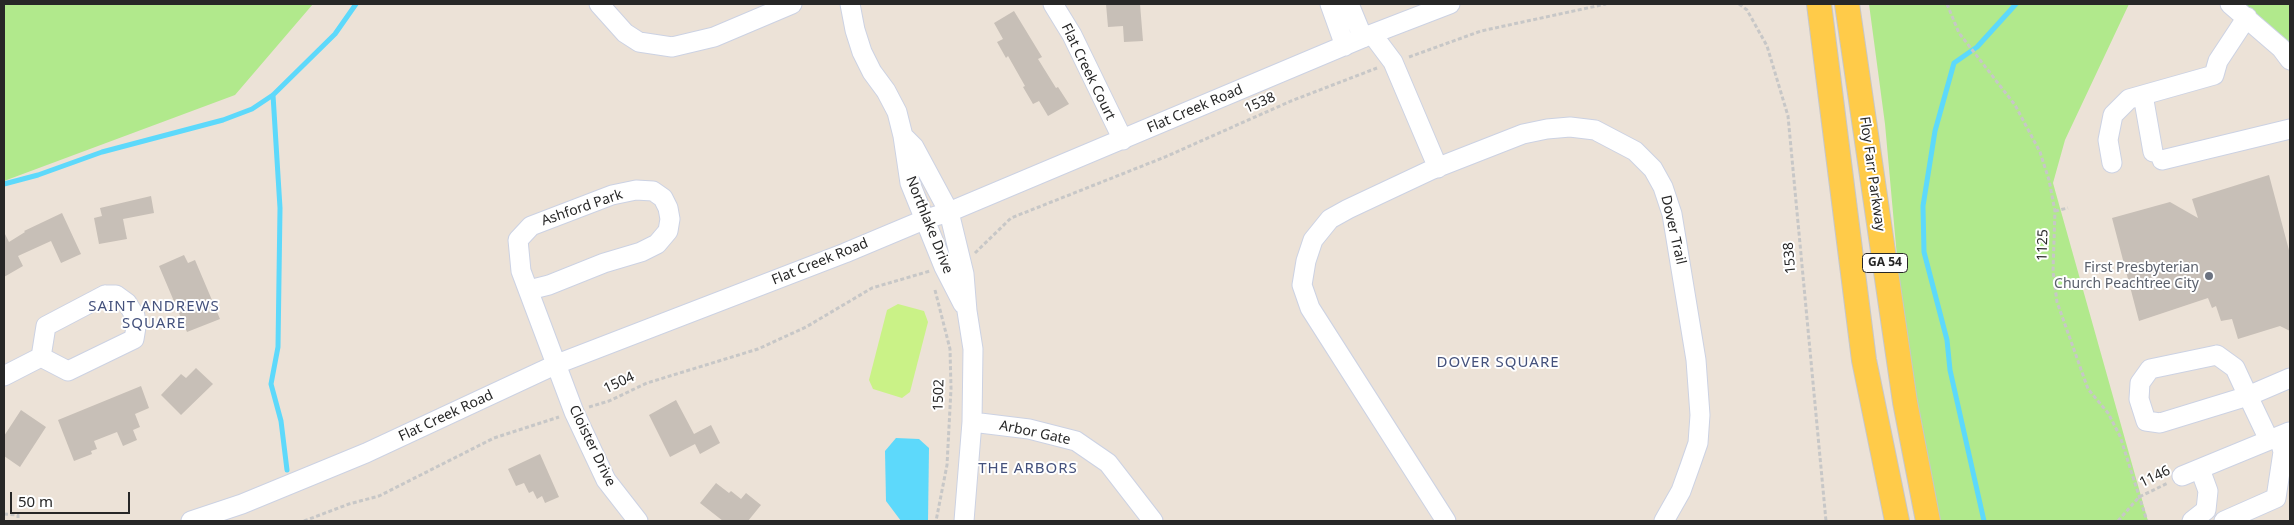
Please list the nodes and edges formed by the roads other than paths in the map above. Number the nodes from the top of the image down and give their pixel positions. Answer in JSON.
{"nodes":[{"id":1,"x":599,"y":4,"type":"edge"},
{"id":2,"x":792,"y":4,"type":"edge"},
{"id":3,"x":850,"y":4,"type":"edge"},
{"id":4,"x":1053,"y":4,"type":"edge"},
{"id":5,"x":1330,"y":4,"type":"edge"},
{"id":6,"x":1349,"y":4,"type":"edge"},
{"id":7,"x":1450,"y":4,"type":"edge"},
{"id":8,"x":1819,"y":4,"type":"edge"},
{"id":9,"x":1847,"y":4,"type":"edge"},
{"id":10,"x":2230,"y":4,"type":"edge"},
{"id":11,"x":2248,"y":17,"type":"junction"},
{"id":12,"x":1367,"y":36,"type":"junction"},
{"id":13,"x":1344,"y":46,"type":"junction"},
{"id":14,"x":2290,"y":60,"type":"edge"},
{"id":15,"x":2143,"y":95,"type":"junction"},
{"id":16,"x":2290,"y":130,"type":"edge"},
{"id":17,"x":903,"y":136,"type":"junction"},
{"id":18,"x":1123,"y":140,"type":"junction"},
{"id":19,"x":2112,"y":163,"type":"dead end"},
{"id":20,"x":1438,"y":168,"type":"junction"},
{"id":21,"x":949,"y":212,"type":"junction"},
{"id":22,"x":926,"y":219,"type":"junction"},
{"id":23,"x":942,"y":270,"type":"junction"},
{"id":24,"x":529,"y":290,"type":"junction"},
{"id":25,"x":41,"y":357,"type":"junction"},
{"id":26,"x":557,"y":364,"type":"junction"},
{"id":27,"x":4,"y":376,"type":"edge"},
{"id":28,"x":2290,"y":378,"type":"edge"},
{"id":29,"x":2248,"y":396,"type":"junction"},
{"id":30,"x":972,"y":422,"type":"junction"},
{"id":31,"x":2279,"y":436,"type":"edge"},
{"id":32,"x":2200,"y":469,"type":"junction"},
{"id":33,"x":2182,"y":476,"type":"road end"},
{"id":34,"x":2199,"y":516,"type":"edge"},
{"id":35,"x":191,"y":521,"type":"edge"},
{"id":36,"x":638,"y":521,"type":"edge"},
{"id":37,"x":964,"y":521,"type":"edge"},
{"id":38,"x":1153,"y":521,"type":"edge"},
{"id":39,"x":1446,"y":521,"type":"edge"},
{"id":40,"x":1664,"y":521,"type":"edge"},
{"id":41,"x":1896,"y":521,"type":"edge"},
{"id":42,"x":1928,"y":521,"type":"edge"},
{"id":43,"x":2223,"y":521,"type":"edge"}],
"edges":[{"from":1,"to":2,"type":"street"},
{"from":3,"to":17,"type":"street","name":"Northlake Drive"},
{"from":4,"to":18,"type":"street","name":"Flat Creek Court"},
{"from":5,"to":13,"type":"street"},
{"from":6,"to":12,"type":"street"},
{"from":7,"to":12,"type":"street","name":"Flat Creek Road"},
{"from":8,"to":41,"type":"main road","number":"GA 54"},
{"from":9,"to":42,"type":"main road","name":"Floy Farr Parkway","number":"GA 54"},
{"from":10,"to":11,"type":"street"},
{"from":11,"to":14,"type":"street"},
{"from":11,"to":15,"type":"street"},
{"from":12,"to":13,"type":"street","name":"Flat Creek Road"},
{"from":12,"to":20,"type":"street"},
{"from":13,"to":18,"type":"street","name":"Flat Creek Road"},
{"from":15,"to":16,"type":"street"},
{"from":15,"to":19,"type":"street"},
{"from":17,"to":21,"type":"street","name":"Northlake Drive"},
{"from":17,"to":22,"type":"street","name":"Northlake Drive"},
{"from":18,"to":21,"type":"street","name":"Flat Creek Road"},
{"from":20,"to":39,"type":"street","name":"Dover Trail"},
{"from":20,"to":40,"type":"street","name":"Dover Trail"},
{"from":21,"to":22,"type":"street","name":"Flat Creek Road"},
{"from":21,"to":23,"type":"street","name":"Northlake Drive"},
{"from":22,"to":23,"type":"street","name":"Northlake Drive"},
{"from":22,"to":26,"type":"street","name":"Flat Creek Road"},
{"from":23,"to":30,"type":"street","name":"Northlake Drive"},
{"from":24,"to":24,"type":"street","name":"Ashford Park"},
{"from":24,"to":26,"type":"street","name":"Ashford Park"},
{"from":25,"to":25,"type":"street"},
{"from":25,"to":27,"type":"street"},
{"from":26,"to":35,"type":"street","name":"Flat Creek Road"},
{"from":26,"to":36,"type":"street","name":"Cloister Drive"},
{"from":28,"to":29,"type":"street"},
{"from":29,"to":29,"type":"street"},
{"from":29,"to":31,"type":"street"},
{"from":30,"to":37,"type":"street","name":"Northlake Drive"},
{"from":30,"to":38,"type":"street","name":"Arbor Gate"},
{"from":31,"to":32,"type":"street"},
{"from":31,"to":43,"type":"street"},
{"from":32,"to":33,"type":"street"},
{"from":32,"to":34,"type":"street"},
{"from":34,"to":43,"type":"street"}]}
